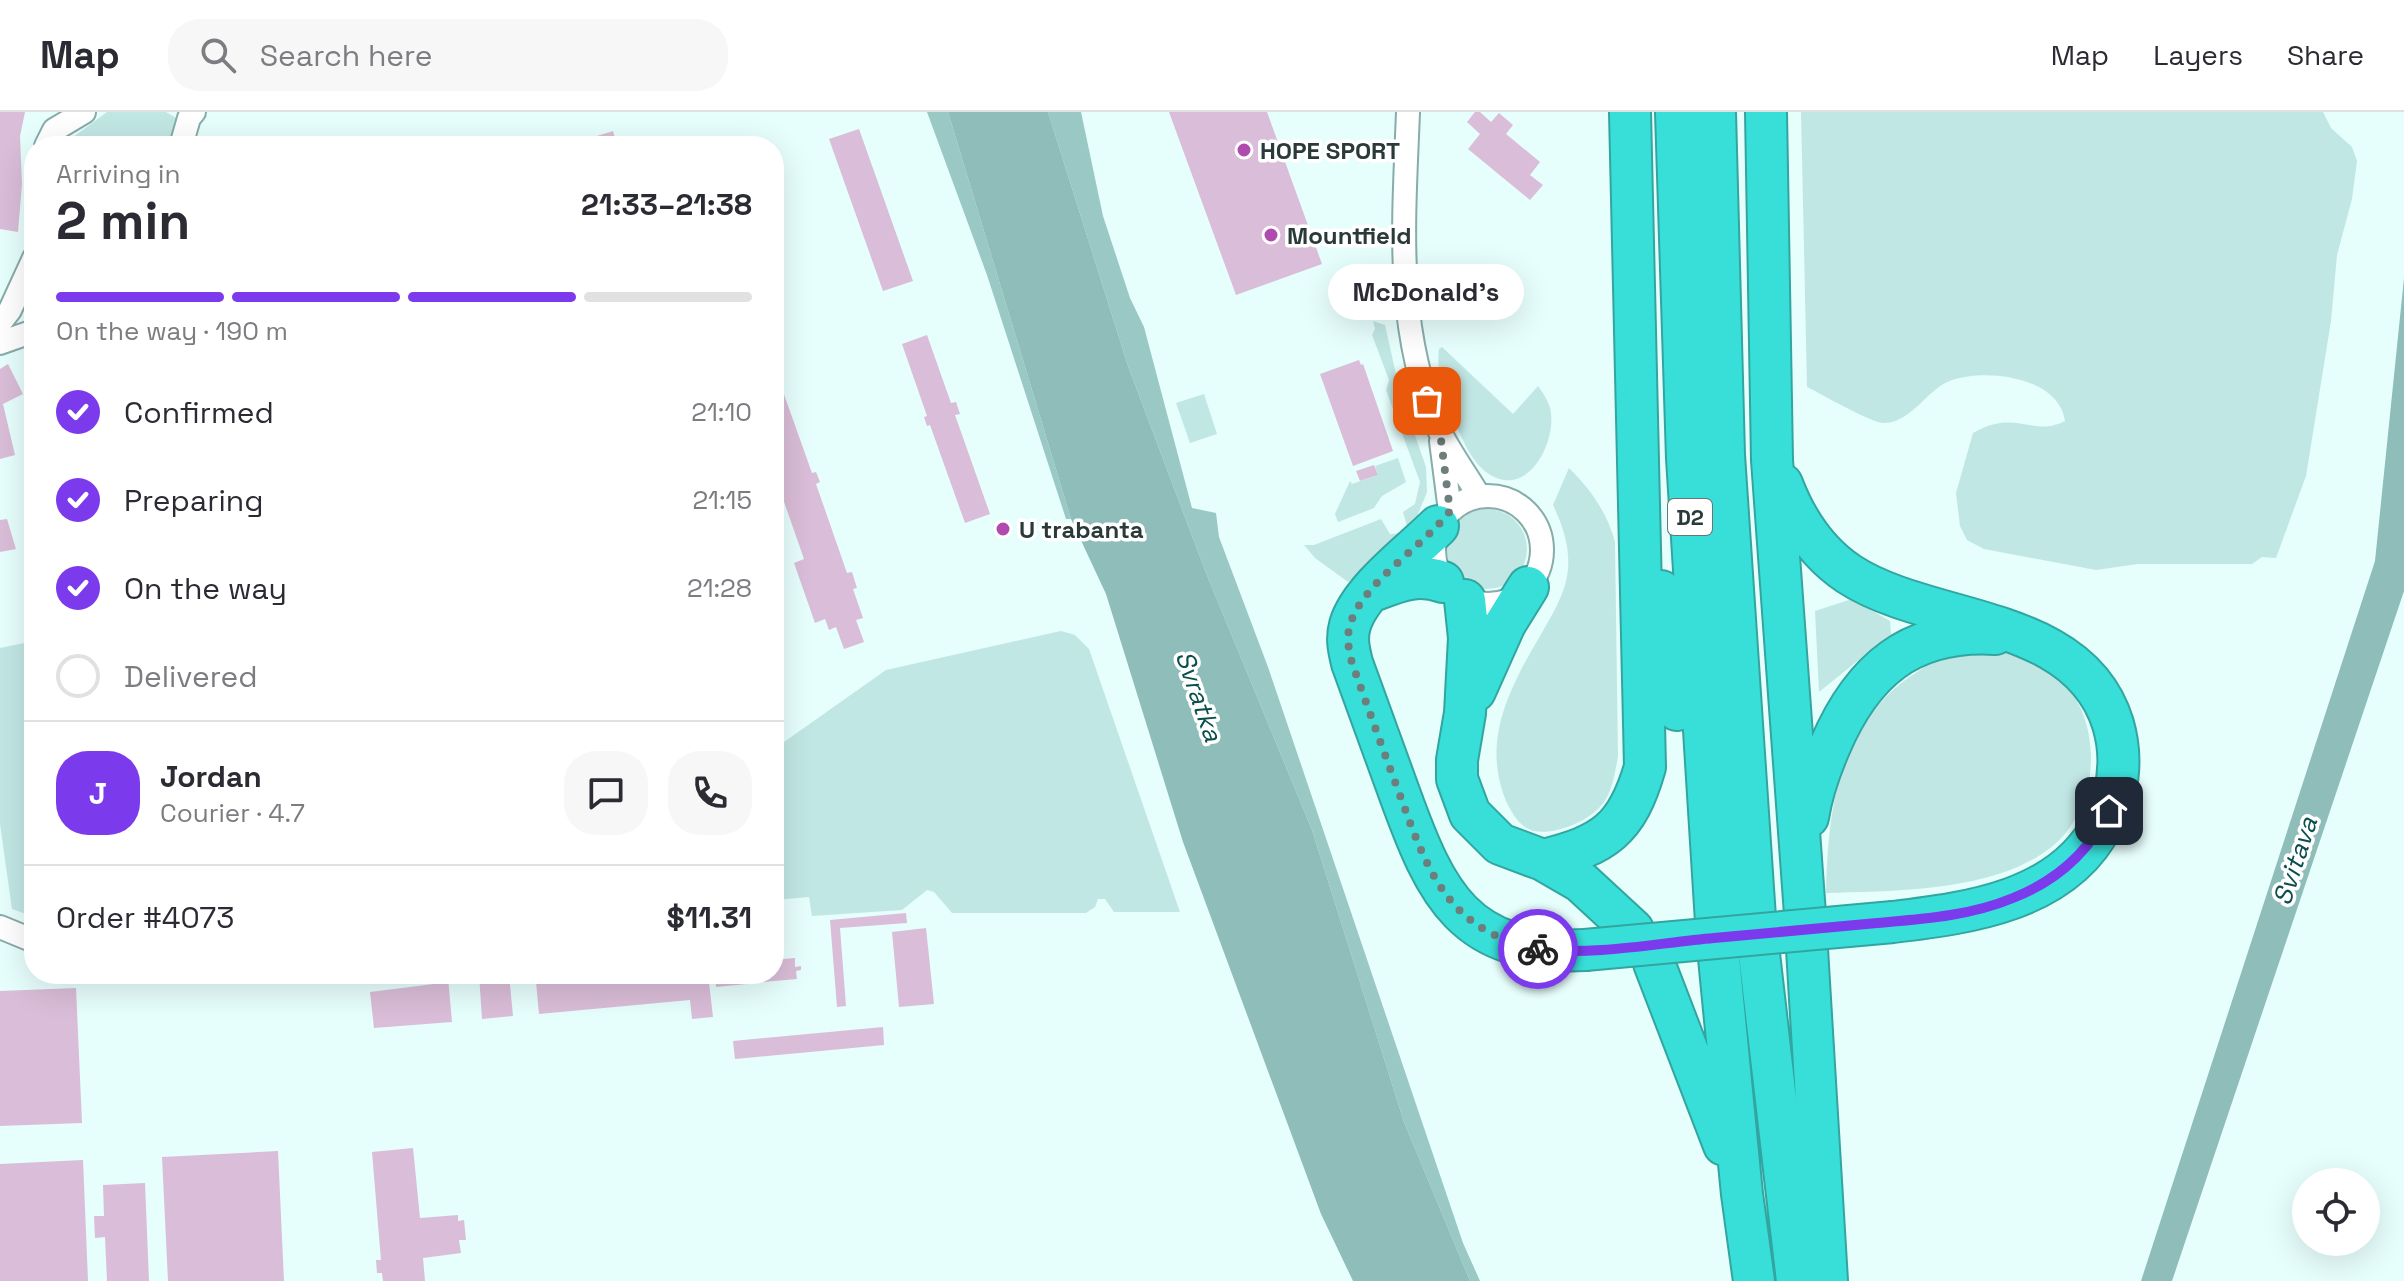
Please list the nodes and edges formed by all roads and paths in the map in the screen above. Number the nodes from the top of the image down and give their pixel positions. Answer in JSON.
{"nodes":[{"id":1,"x":84,"y":112,"type":"edge"},
{"id":2,"x":194,"y":112,"type":"edge"},
{"id":3,"x":1408,"y":112,"type":"edge"},
{"id":4,"x":1630,"y":112,"type":"edge"},
{"id":5,"x":1676,"y":112,"type":"edge"},
{"id":6,"x":1715,"y":112,"type":"edge"},
{"id":7,"x":1766,"y":112,"type":"edge"},
{"id":8,"x":51,"y":136,"type":"edge"},
{"id":9,"x":184,"y":136,"type":"edge"},
{"id":10,"x":24,"y":280,"type":"edge"},
{"id":11,"x":0,"y":323,"type":"edge"},
{"id":12,"x":24,"y":335,"type":"edge"},
{"id":13,"x":0,"y":343,"type":"edge"},
{"id":14,"x":1440,"y":432,"type":"junction"},
{"id":15,"x":1638,"y":457,"type":"junction"},
{"id":16,"x":1772,"y":460,"type":"junction"},
{"id":17,"x":1479,"y":496,"type":"junction"},
{"id":18,"x":1444,"y":519,"type":"junction"},
{"id":19,"x":1528,"y":587,"type":"junction"},
{"id":20,"x":1371,"y":591,"type":"junction"},
{"id":21,"x":1454,"y":591,"type":"junction"},
{"id":22,"x":2015,"y":635,"type":"junction"},
{"id":23,"x":1465,"y":713,"type":"junction"},
{"id":24,"x":1543,"y":860,"type":"junction"},
{"id":25,"x":1805,"y":919,"type":"junction"},
{"id":26,"x":0,"y":927,"type":"edge"},
{"id":27,"x":1633,"y":930,"type":"dead end"},
{"id":28,"x":1712,"y":934,"type":"junction"},
{"id":29,"x":24,"y":937,"type":"edge"},
{"id":30,"x":1654,"y":963,"type":"dead end"},
{"id":31,"x":1742,"y":1194,"type":"junction"},
{"id":32,"x":1754,"y":1281,"type":"edge"},
{"id":33,"x":1797,"y":1281,"type":"edge"},
{"id":34,"x":1827,"y":1281,"type":"edge"}],
"edges":[{"from":1,"to":8,"type":"street"},
{"from":2,"to":9,"type":"street"},
{"from":3,"to":14,"type":"street"},
{"from":4,"to":15,"type":"highway"},
{"from":5,"to":28,"type":"highway","number":"D2"},
{"from":6,"to":33,"type":"highway","number":"D2"},
{"from":7,"to":16,"type":"highway"},
{"from":10,"to":11,"type":"street"},
{"from":12,"to":13,"type":"street"},
{"from":14,"to":17,"type":"street"},
{"from":14,"to":18,"type":"street"},
{"from":15,"to":24,"type":"highway"},
{"from":15,"to":28,"type":"highway"},
{"from":16,"to":22,"type":"highway"},
{"from":16,"to":25,"type":"highway"},
{"from":17,"to":18,"type":"street"},
{"from":17,"to":19,"type":"street"},
{"from":18,"to":20,"type":"highway"},
{"from":18,"to":21,"type":"street"},
{"from":19,"to":21,"type":"street"},
{"from":19,"to":23,"type":"highway"},
{"from":20,"to":21,"type":"highway"},
{"from":20,"to":22,"type":"highway","bridge":true},
{"from":21,"to":23,"type":"highway"},
{"from":22,"to":25,"type":"highway"},
{"from":23,"to":24,"type":"highway"},
{"from":24,"to":27,"type":"highway"},
{"from":25,"to":34,"type":"highway"},
{"from":26,"to":29,"type":"street"},
{"from":28,"to":31,"type":"highway","number":"D2"},
{"from":30,"to":31,"type":"highway"},
{"from":31,"to":32,"type":"highway","number":"D2"}]}
